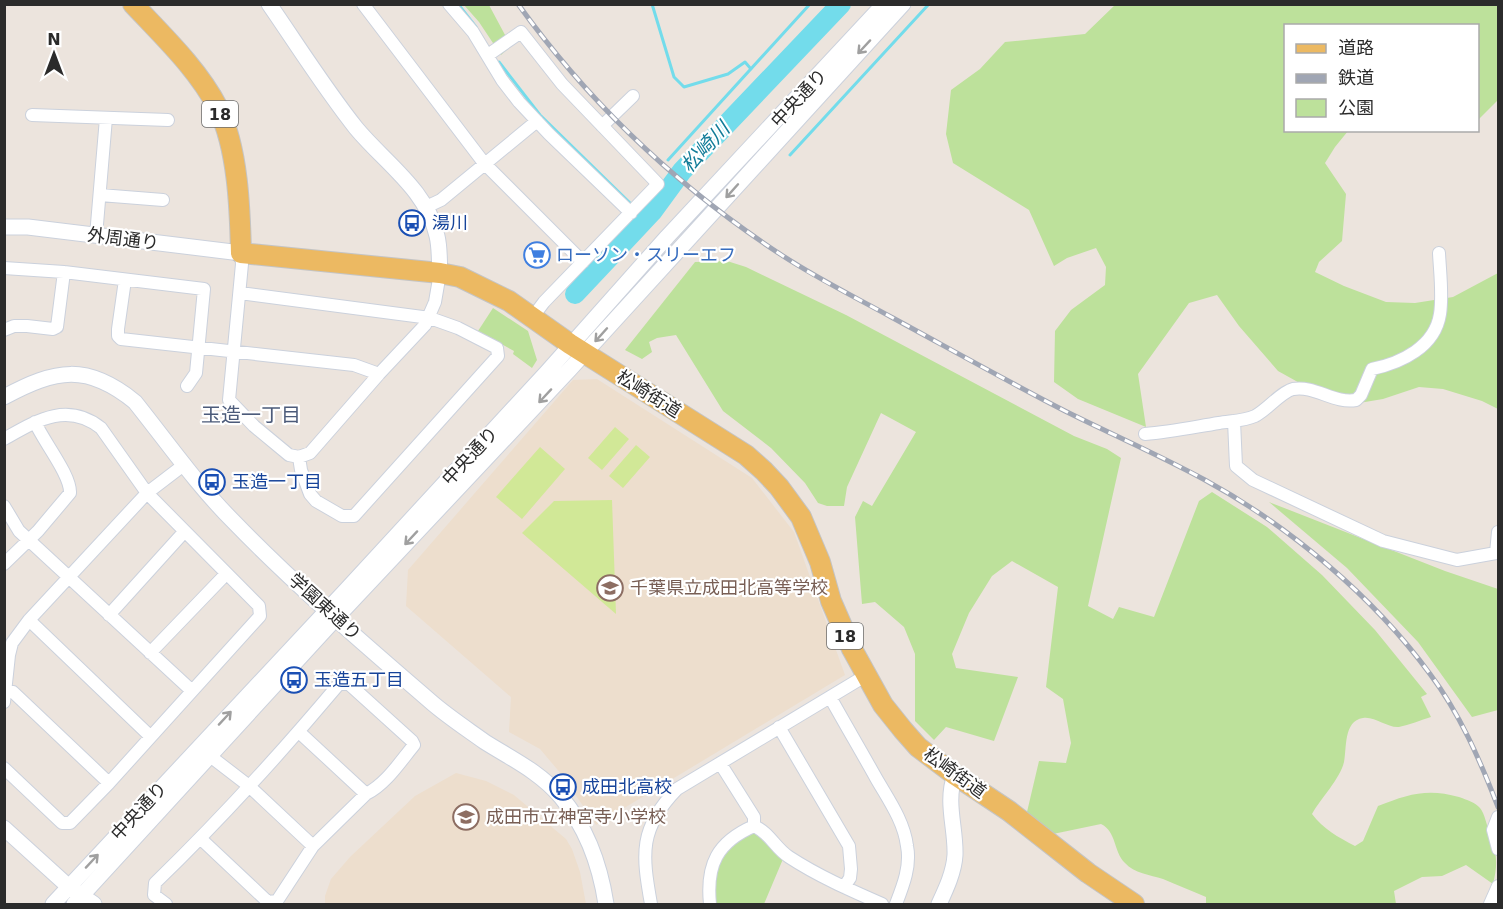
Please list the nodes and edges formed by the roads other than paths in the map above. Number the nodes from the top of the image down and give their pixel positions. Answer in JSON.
{"nodes":[{"id":1,"x":133,"y":4,"type":"edge"},
{"id":2,"x":269,"y":4,"type":"edge"},
{"id":3,"x":363,"y":4,"type":"edge"},
{"id":4,"x":449,"y":4,"type":"edge"},
{"id":5,"x":884,"y":4,"type":"edge"},
{"id":6,"x":903,"y":4,"type":"edge"},
{"id":7,"x":488,"y":55,"type":"junction"},
{"id":8,"x":633,"y":96,"type":"dead end"},
{"id":9,"x":32,"y":115,"type":"dead end"},
{"id":10,"x":106,"y":118,"type":"junction"},
{"id":11,"x":168,"y":120,"type":"dead end"},
{"id":12,"x":537,"y":121,"type":"junction"},
{"id":13,"x":602,"y":126,"type":"junction"},
{"id":14,"x":484,"y":163,"type":"junction"},
{"id":15,"x":100,"y":195,"type":"junction"},
{"id":16,"x":163,"y":200,"type":"dead end"},
{"id":17,"x":426,"y":207,"type":"junction"},
{"id":18,"x":631,"y":213,"type":"junction"},
{"id":19,"x":4,"y":227,"type":"edge"},
{"id":20,"x":96,"y":236,"type":"junction"},
{"id":21,"x":241,"y":253,"type":"junction"},
{"id":22,"x":1439,"y":253,"type":"dead end"},
{"id":23,"x":583,"y":262,"type":"junction"},
{"id":24,"x":4,"y":268,"type":"edge"},
{"id":25,"x":64,"y":272,"type":"junction"},
{"id":26,"x":440,"y":273,"type":"junction"},
{"id":27,"x":125,"y":280,"type":"junction"},
{"id":28,"x":240,"y":293,"type":"junction"},
{"id":29,"x":430,"y":318,"type":"junction"},
{"id":30,"x":532,"y":318,"type":"junction"},
{"id":31,"x":4,"y":330,"type":"edge"},
{"id":32,"x":198,"y":347,"type":"junction"},
{"id":33,"x":578,"y":349,"type":"junction"},
{"id":34,"x":233,"y":352,"type":"junction"},
{"id":35,"x":379,"y":374,"type":"junction"},
{"id":36,"x":187,"y":386,"type":"dead end"},
{"id":37,"x":4,"y":397,"type":"edge"},
{"id":38,"x":1234,"y":421,"type":"junction"},
{"id":39,"x":35,"y":422,"type":"junction"},
{"id":40,"x":1145,"y":434,"type":"dead end"},
{"id":41,"x":4,"y":439,"type":"edge"},
{"id":42,"x":299,"y":457,"type":"junction"},
{"id":43,"x":185,"y":464,"type":"junction"},
{"id":44,"x":147,"y":493,"type":"junction"},
{"id":45,"x":4,"y":506,"type":"edge"},
{"id":46,"x":184,"y":532,"type":"junction"},
{"id":47,"x":1498,"y":532,"type":"edge"},
{"id":48,"x":29,"y":540,"type":"junction"},
{"id":49,"x":1497,"y":554,"type":"edge"},
{"id":50,"x":4,"y":564,"type":"edge"},
{"id":51,"x":226,"y":574,"type":"junction"},
{"id":52,"x":68,"y":578,"type":"junction"},
{"id":53,"x":331,"y":614,"type":"junction"},
{"id":54,"x":109,"y":615,"type":"junction"},
{"id":55,"x":29,"y":620,"type":"junction"},
{"id":56,"x":8,"y":641,"type":"edge"},
{"id":57,"x":150,"y":652,"type":"junction"},
{"id":58,"x":865,"y":676,"type":"junction"},
{"id":59,"x":191,"y":690,"type":"junction"},
{"id":60,"x":5,"y":691,"type":"edge"},
{"id":61,"x":830,"y":697,"type":"junction"},
{"id":62,"x":4,"y":702,"type":"edge"},
{"id":63,"x":779,"y":727,"type":"junction"},
{"id":64,"x":299,"y":732,"type":"junction"},
{"id":65,"x":150,"y":736,"type":"junction"},
{"id":66,"x":210,"y":756,"type":"junction"},
{"id":67,"x":720,"y":763,"type":"junction"},
{"id":68,"x":4,"y":768,"type":"edge"},
{"id":69,"x":954,"y":776,"type":"junction"},
{"id":70,"x":109,"y":783,"type":"junction"},
{"id":71,"x":249,"y":786,"type":"junction"},
{"id":72,"x":366,"y":794,"type":"junction"},
{"id":73,"x":1498,"y":817,"type":"edge"},
{"id":74,"x":754,"y":826,"type":"junction"},
{"id":75,"x":4,"y":828,"type":"edge"},
{"id":76,"x":201,"y":839,"type":"junction"},
{"id":77,"x":313,"y":846,"type":"junction"},
{"id":78,"x":1498,"y":849,"type":"edge"},
{"id":79,"x":1498,"y":886,"type":"edge"},
{"id":80,"x":69,"y":887,"type":"junction"},
{"id":81,"x":844,"y":887,"type":"junction"},
{"id":82,"x":83,"y":902,"type":"edge"},
{"id":83,"x":53,"y":904,"type":"edge"},
{"id":84,"x":166,"y":904,"type":"edge"},
{"id":85,"x":606,"y":904,"type":"edge"},
{"id":86,"x":651,"y":904,"type":"edge"},
{"id":87,"x":710,"y":904,"type":"edge"},
{"id":88,"x":882,"y":904,"type":"edge"},
{"id":89,"x":896,"y":904,"type":"edge"},
{"id":90,"x":939,"y":904,"type":"edge"},
{"id":91,"x":1134,"y":904,"type":"edge"},
{"id":92,"x":1490,"y":904,"type":"edge"}],
"edges":[{"from":1,"to":21,"type":"main road","number":"18"},
{"from":2,"to":17,"type":"street"},
{"from":3,"to":14,"type":"street"},
{"from":4,"to":7,"type":"street"},
{"from":5,"to":33,"type":"street","name":"中央通り"},
{"from":6,"to":33,"type":"street","name":"中央通り","one_way":true},
{"from":7,"to":12,"type":"street"},
{"from":7,"to":13,"type":"street"},
{"from":8,"to":13,"type":"street"},
{"from":9,"to":10,"type":"street"},
{"from":10,"to":11,"type":"street"},
{"from":10,"to":15,"type":"street"},
{"from":12,"to":14,"type":"street"},
{"from":12,"to":18,"type":"street"},
{"from":13,"to":18,"type":"street"},
{"from":14,"to":17,"type":"street"},
{"from":14,"to":23,"type":"street"},
{"from":15,"to":16,"type":"street"},
{"from":15,"to":20,"type":"street"},
{"from":17,"to":26,"type":"street"},
{"from":18,"to":23,"type":"street"},
{"from":19,"to":20,"type":"street","name":"外周通り"},
{"from":20,"to":21,"type":"street","name":"外周通り"},
{"from":21,"to":26,"type":"main road","name":"松崎街道","number":"18"},
{"from":21,"to":28,"type":"street"},
{"from":22,"to":38,"type":"street"},
{"from":23,"to":30,"type":"street"},
{"from":24,"to":25,"type":"street"},
{"from":25,"to":27,"type":"street"},
{"from":25,"to":31,"type":"street"},
{"from":26,"to":29,"type":"street"},
{"from":26,"to":30,"type":"main road","name":"松崎街道","number":"18"},
{"from":27,"to":32,"type":"street"},
{"from":27,"to":32,"type":"street"},
{"from":28,"to":29,"type":"street"},
{"from":28,"to":34,"type":"street"},
{"from":29,"to":35,"type":"street"},
{"from":29,"to":42,"type":"street"},
{"from":30,"to":33,"type":"main road","name":"松崎街道","number":"18"},
{"from":32,"to":34,"type":"street"},
{"from":32,"to":36,"type":"street"},
{"from":33,"to":53,"type":"street","name":"中央通り"},
{"from":33,"to":58,"type":"main road","name":"松崎街道","number":"18"},
{"from":34,"to":35,"type":"street"},
{"from":34,"to":42,"type":"street"},
{"from":35,"to":42,"type":"street"},
{"from":37,"to":43,"type":"street","name":"学園東通り"},
{"from":38,"to":40,"type":"street"},
{"from":38,"to":49,"type":"street"},
{"from":39,"to":41,"type":"street"},
{"from":39,"to":44,"type":"street"},
{"from":39,"to":48,"type":"street"},
{"from":43,"to":44,"type":"street"},
{"from":43,"to":53,"type":"street","name":"学園東通り"},
{"from":44,"to":46,"type":"street"},
{"from":44,"to":52,"type":"street"},
{"from":45,"to":48,"type":"street"},
{"from":46,"to":51,"type":"street"},
{"from":46,"to":54,"type":"street"},
{"from":47,"to":49,"type":"street"},
{"from":48,"to":50,"type":"street"},
{"from":48,"to":52,"type":"street"},
{"from":51,"to":57,"type":"street"},
{"from":51,"to":59,"type":"street"},
{"from":52,"to":54,"type":"street"},
{"from":52,"to":55,"type":"street"},
{"from":53,"to":66,"type":"street","name":"中央通り"},
{"from":80,"to":53,"type":"street","name":"中央通り","one_way":true},
{"from":53,"to":85,"type":"street","name":"学園東通り"},
{"from":54,"to":57,"type":"street"},
{"from":55,"to":56,"type":"street"},
{"from":55,"to":65,"type":"street"},
{"from":56,"to":60,"type":"street"},
{"from":57,"to":59,"type":"street"},
{"from":58,"to":61,"type":"street"},
{"from":58,"to":69,"type":"main road","name":"松崎街道","number":"18"},
{"from":59,"to":65,"type":"street"},
{"from":60,"to":62,"type":"street"},
{"from":60,"to":70,"type":"street"},
{"from":61,"to":63,"type":"street"},
{"from":61,"to":89,"type":"street"},
{"from":63,"to":67,"type":"street"},
{"from":63,"to":81,"type":"street"},
{"from":64,"to":71,"type":"street"},
{"from":64,"to":72,"type":"street"},
{"from":64,"to":72,"type":"street"},
{"from":65,"to":70,"type":"street"},
{"from":66,"to":71,"type":"street"},
{"from":66,"to":82,"type":"street","name":"中央通り"},
{"from":67,"to":74,"type":"street"},
{"from":67,"to":86,"type":"street"},
{"from":68,"to":70,"type":"street"},
{"from":69,"to":90,"type":"street"},
{"from":69,"to":91,"type":"main road","name":"松崎街道","number":"18"},
{"from":71,"to":76,"type":"street"},
{"from":71,"to":77,"type":"street"},
{"from":72,"to":77,"type":"street"},
{"from":73,"to":78,"type":"street"},
{"from":74,"to":81,"type":"street"},
{"from":74,"to":87,"type":"street"},
{"from":75,"to":80,"type":"street"},
{"from":76,"to":77,"type":"street"},
{"from":76,"to":84,"type":"street"},
{"from":79,"to":92,"type":"street"},
{"from":80,"to":82,"type":"street"},
{"from":80,"to":83,"type":"street","name":"中央通り"},
{"from":81,"to":88,"type":"street"}]}
